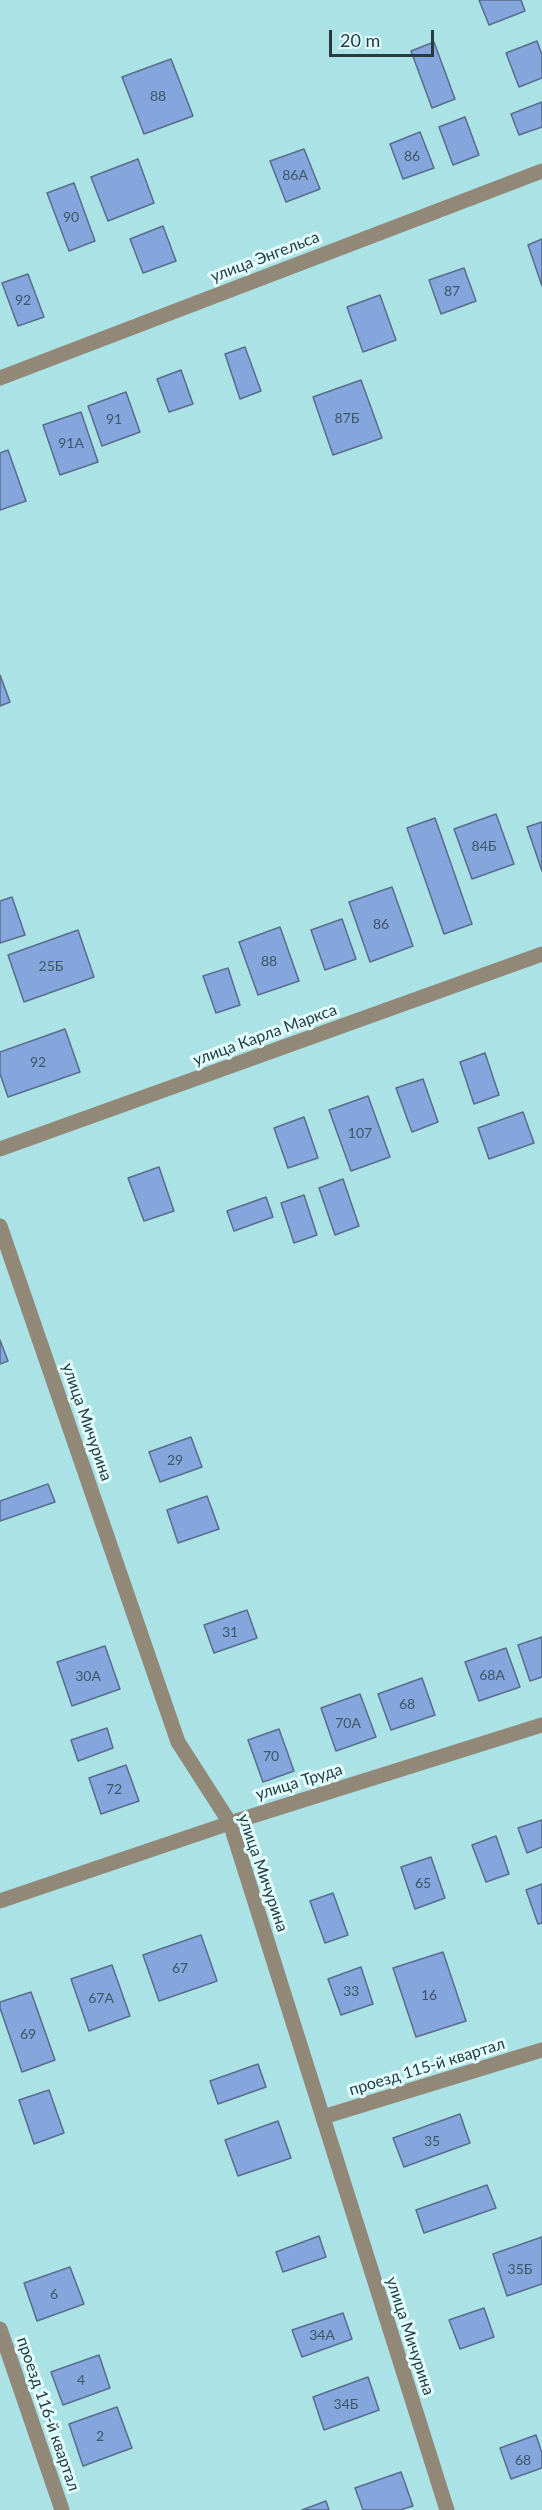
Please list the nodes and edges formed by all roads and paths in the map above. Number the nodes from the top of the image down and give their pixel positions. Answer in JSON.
{"nodes":[{"id":1,"x":542,"y":171,"type":"edge"},
{"id":2,"x":0,"y":378,"type":"edge"},
{"id":3,"x":542,"y":954,"type":"edge"},
{"id":4,"x":0,"y":1149,"type":"edge"},
{"id":5,"x":0,"y":1227,"type":"edge"},
{"id":6,"x":542,"y":1725,"type":"edge"},
{"id":7,"x":230,"y":1823,"type":"junction"},
{"id":8,"x":0,"y":1901,"type":"edge"},
{"id":9,"x":542,"y":2050,"type":"edge"},
{"id":10,"x":322,"y":2117,"type":"junction"},
{"id":11,"x":0,"y":2329,"type":"edge"},
{"id":12,"x":62,"y":2510,"type":"edge"},
{"id":13,"x":447,"y":2510,"type":"edge"}],
"edges":[{"from":1,"to":2,"type":"street","name":"улица Энгельса"},
{"from":3,"to":4,"type":"street","name":"улица Карла Маркса"},
{"from":5,"to":7,"type":"street","name":"улица Мичурина"},
{"from":6,"to":7,"type":"street","name":"улица Труда"},
{"from":7,"to":8,"type":"street","name":"улица Труда"},
{"from":7,"to":10,"type":"street","name":"улица Мичурина"},
{"from":9,"to":10,"type":"street","name":"проезд 115-й квартал"},
{"from":10,"to":13,"type":"street","name":"улица Мичурина"},
{"from":11,"to":12,"type":"street","name":"проезд 116-й квартал"}]}
